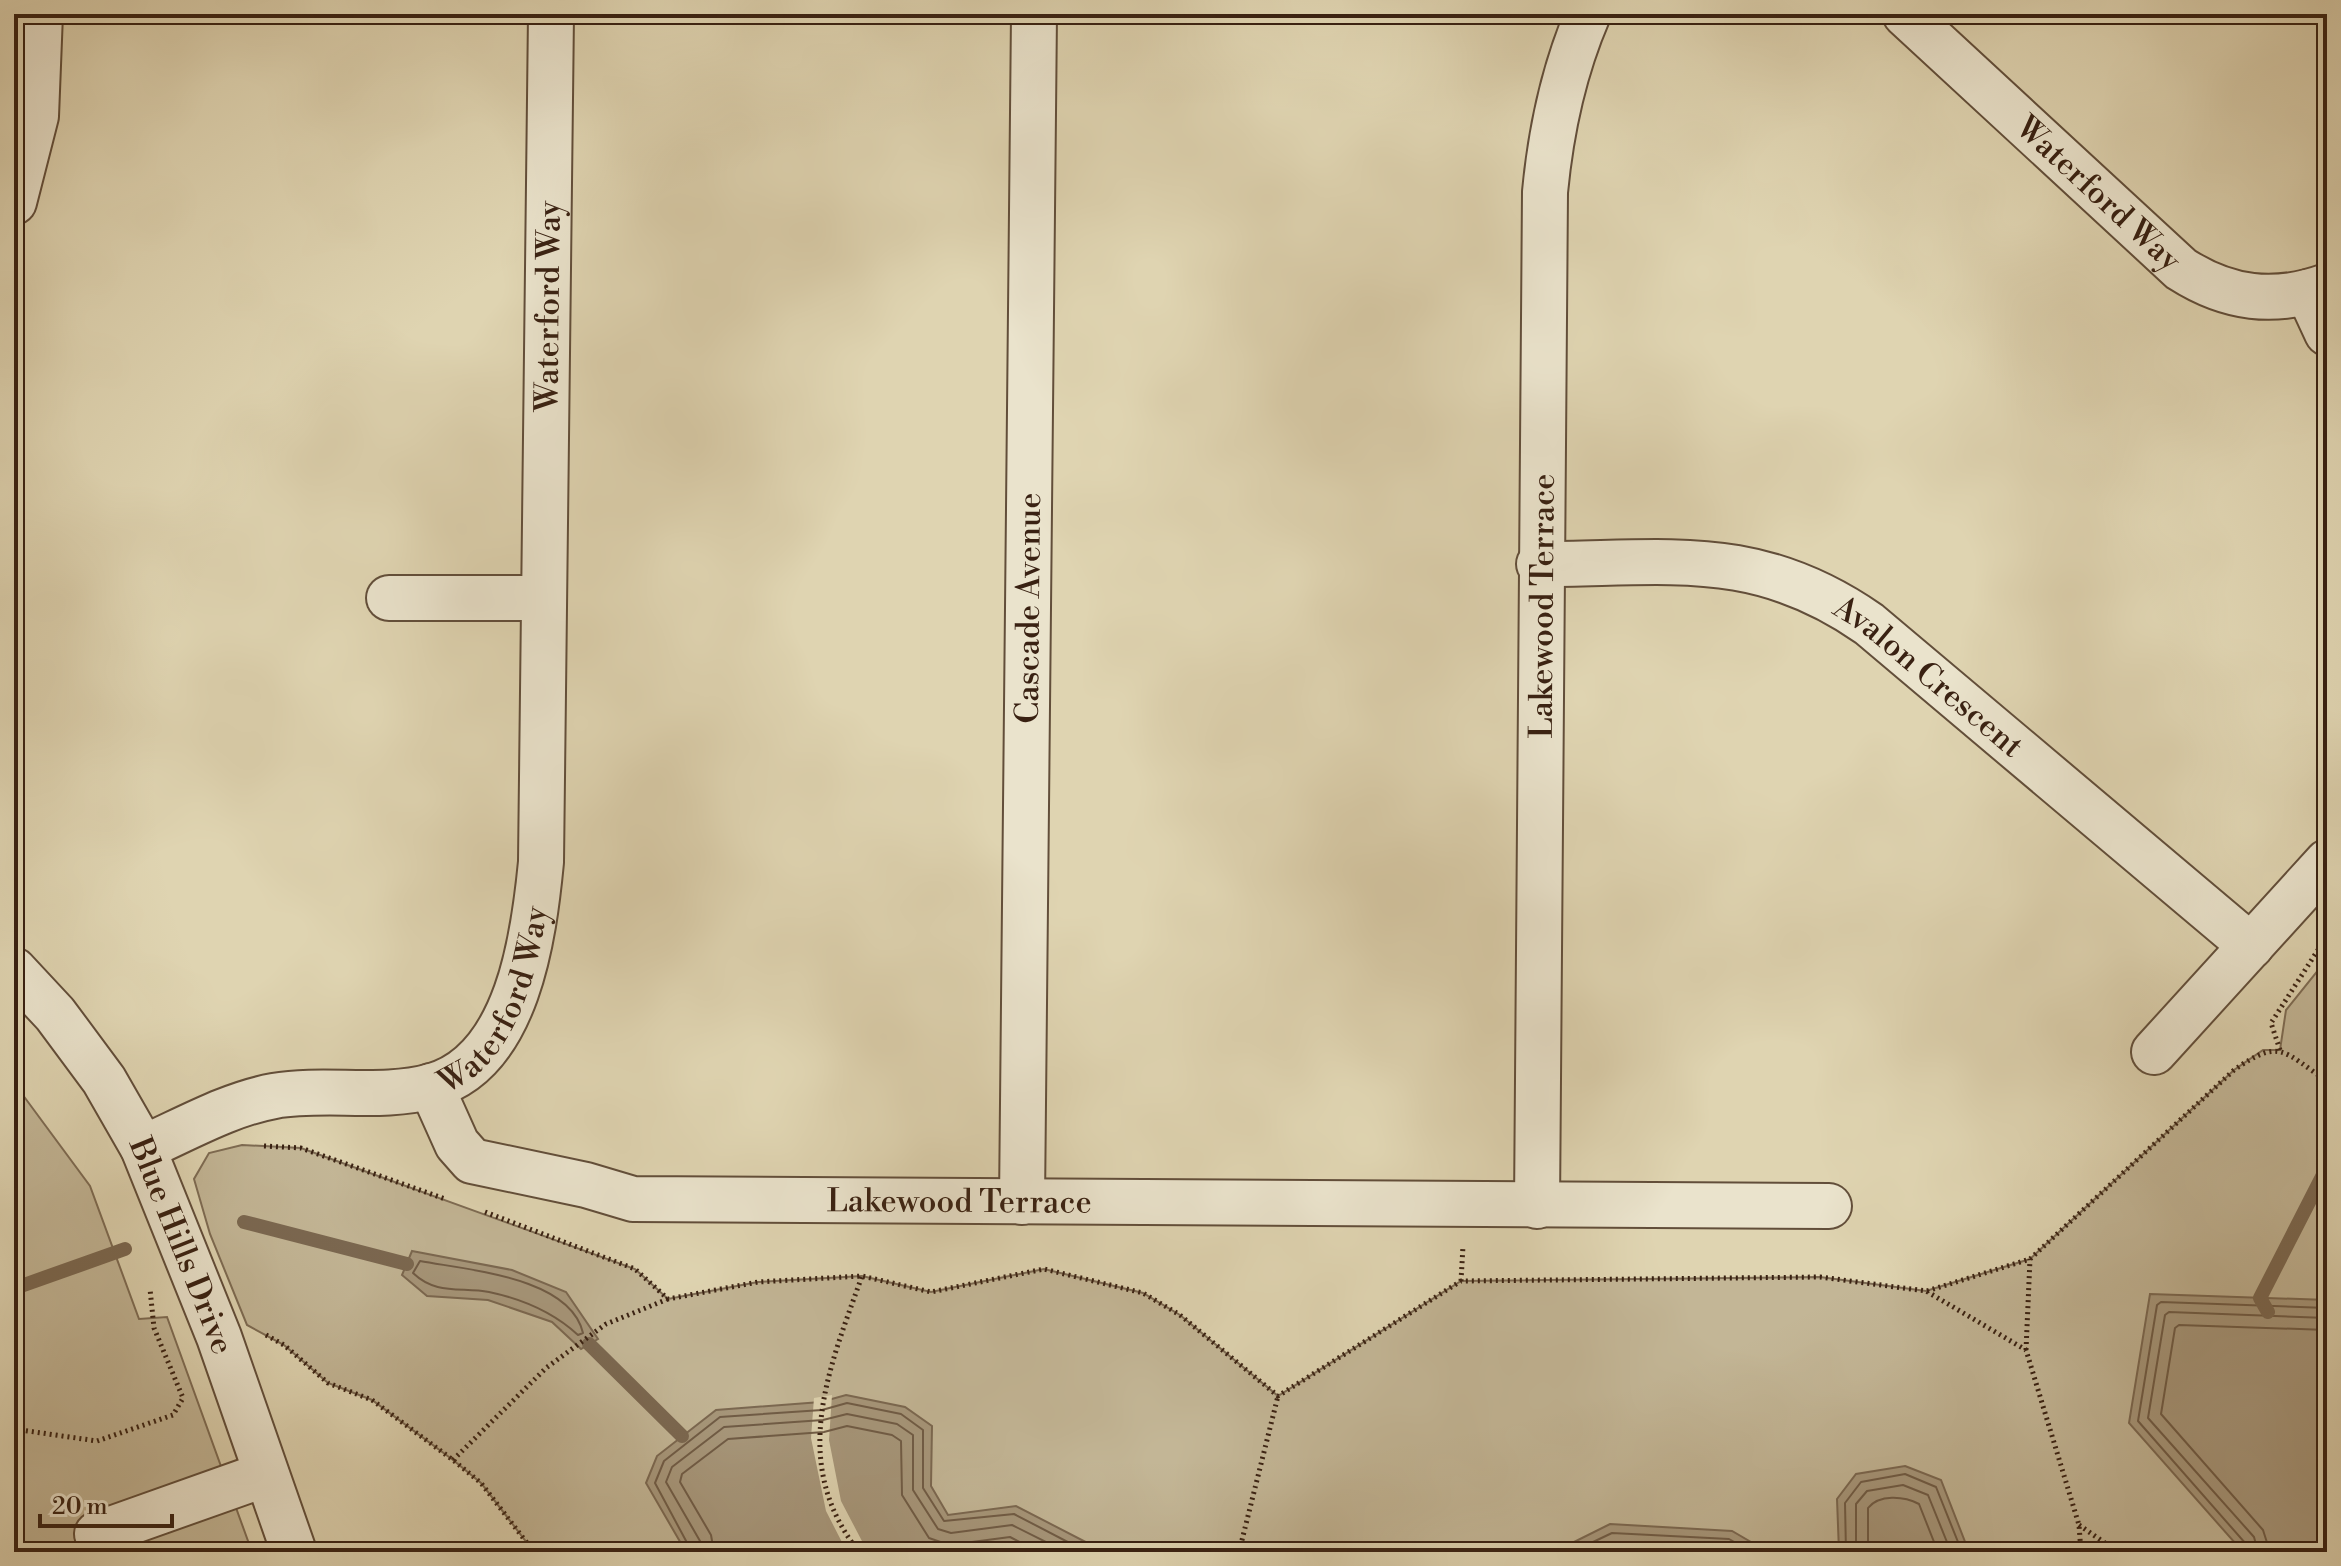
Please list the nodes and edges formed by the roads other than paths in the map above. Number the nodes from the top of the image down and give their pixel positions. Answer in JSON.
{"nodes":[{"id":1,"x":40,"y":14,"type":"edge"},
{"id":2,"x":551,"y":14,"type":"edge"},
{"id":3,"x":1034,"y":14,"type":"edge"},
{"id":4,"x":1588,"y":14,"type":"edge"},
{"id":5,"x":1905,"y":14,"type":"edge"},
{"id":6,"x":14,"y":202,"type":"edge"},
{"id":7,"x":2318,"y":289,"type":"edge"},
{"id":8,"x":2327,"y":333,"type":"edge"},
{"id":9,"x":1539,"y":564,"type":"junction"},
{"id":10,"x":389,"y":598,"type":"dead end"},
{"id":11,"x":544,"y":598,"type":"junction"},
{"id":12,"x":2327,"y":862,"type":"edge"},
{"id":13,"x":2251,"y":946,"type":"junction"},
{"id":14,"x":14,"y":970,"type":"edge"},
{"id":15,"x":2154,"y":1052,"type":"dead end"},
{"id":16,"x":431,"y":1086,"type":"junction"},
{"id":17,"x":143,"y":1148,"type":"junction"},
{"id":18,"x":1022,"y":1202,"type":"junction"},
{"id":19,"x":1537,"y":1206,"type":"junction"},
{"id":20,"x":1829,"y":1206,"type":"dead end"},
{"id":21,"x":266,"y":1474,"type":"junction"},
{"id":22,"x":97,"y":1534,"type":"dead end"},
{"id":23,"x":294,"y":1552,"type":"edge"}],
"edges":[{"from":1,"to":6,"type":"street"},
{"from":2,"to":11,"type":"street","name":"Waterford Way"},
{"from":3,"to":18,"type":"street","name":"Cascade Avenue"},
{"from":4,"to":9,"type":"street","name":"Lakewood Terrace"},
{"from":5,"to":7,"type":"street","name":"Waterford Way"},
{"from":7,"to":8,"type":"street"},
{"from":9,"to":13,"type":"street","name":"Avalon Crescent"},
{"from":9,"to":19,"type":"street","name":"Lakewood Terrace"},
{"from":10,"to":11,"type":"street"},
{"from":11,"to":16,"type":"street","name":"Waterford Way"},
{"from":12,"to":13,"type":"street"},
{"from":13,"to":15,"type":"street"},
{"from":14,"to":17,"type":"street","name":"Blue Hills Drive"},
{"from":16,"to":17,"type":"street","name":"Waterford Way"},
{"from":16,"to":18,"type":"street","name":"Lakewood Terrace"},
{"from":17,"to":21,"type":"street","name":"Blue Hills Drive"},
{"from":18,"to":19,"type":"street","name":"Lakewood Terrace"},
{"from":19,"to":20,"type":"street","name":"Lakewood Terrace"},
{"from":21,"to":22,"type":"street"},
{"from":21,"to":23,"type":"street","name":"Blue Hills Drive"}]}
